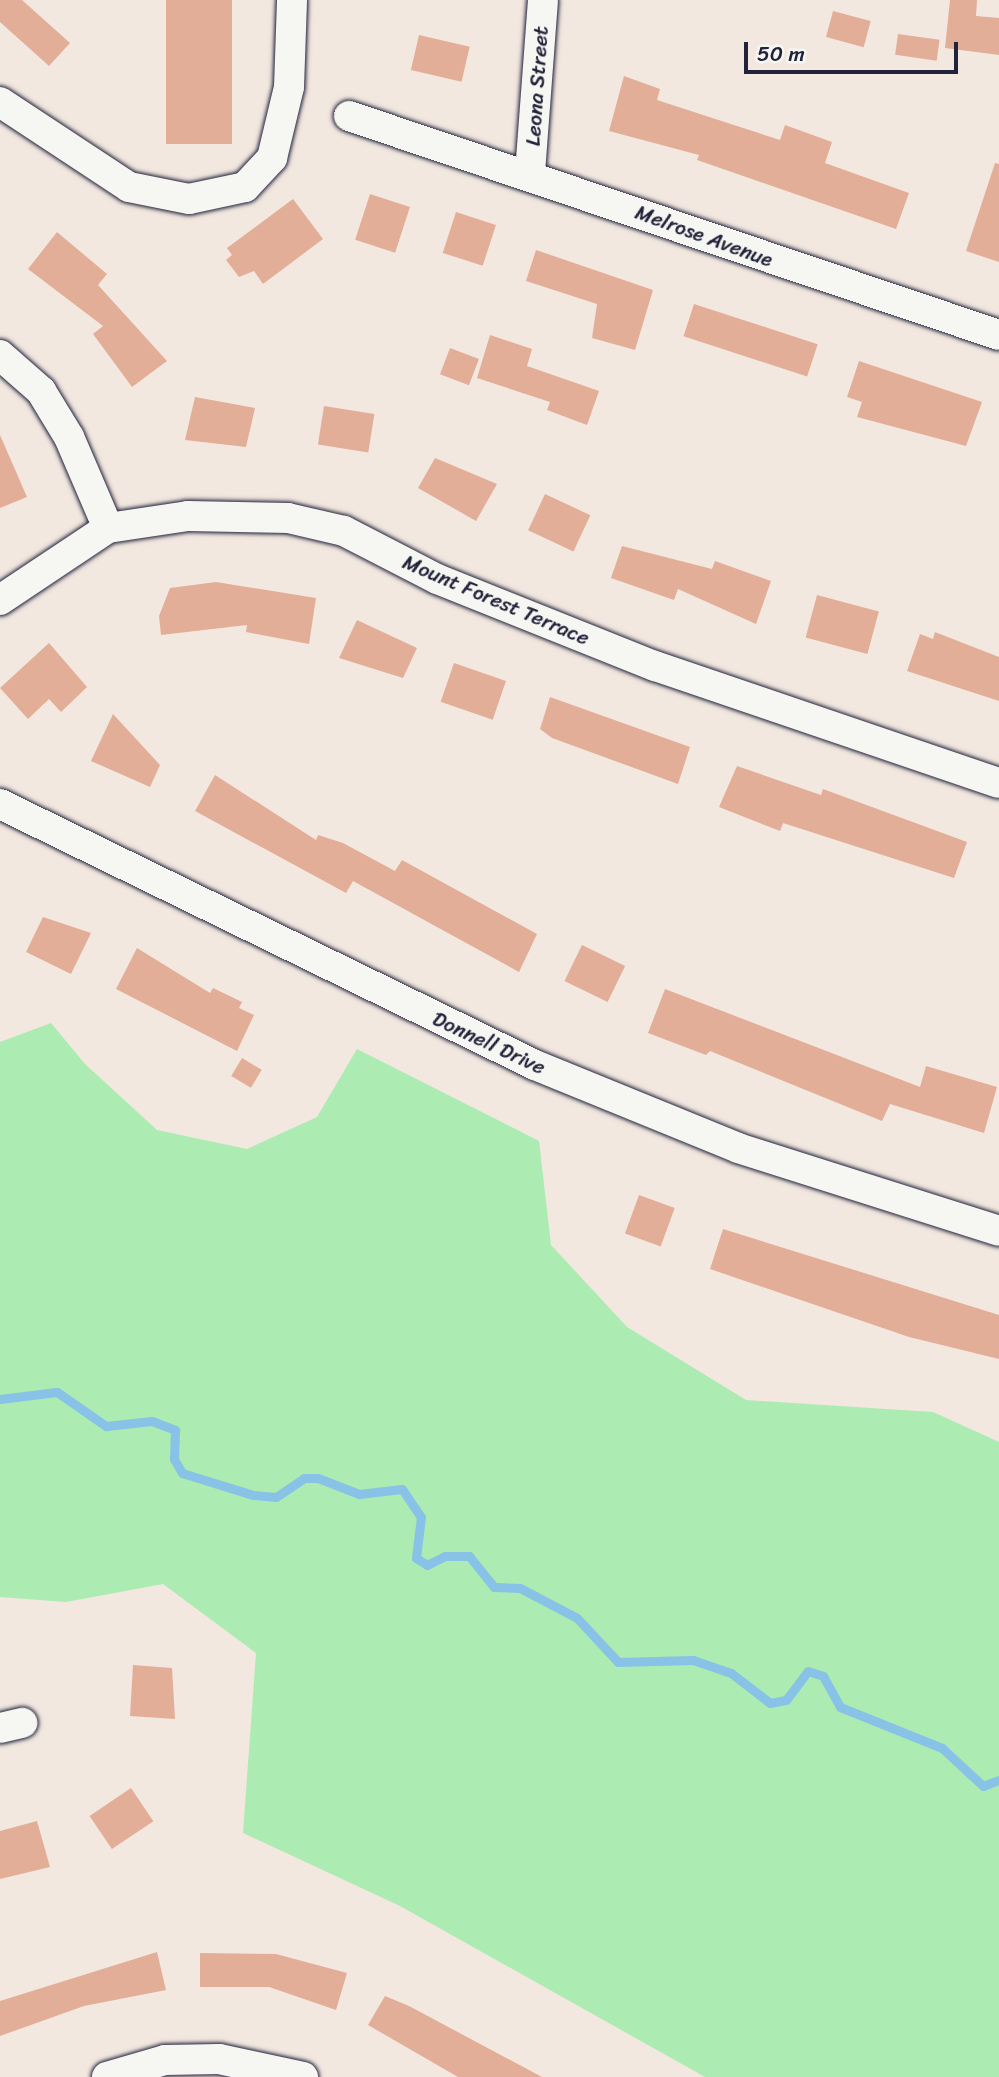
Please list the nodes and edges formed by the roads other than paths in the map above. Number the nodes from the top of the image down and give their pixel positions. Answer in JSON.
{"nodes":[{"id":1,"x":292,"y":0,"type":"edge"},
{"id":2,"x":543,"y":0,"type":"edge"},
{"id":3,"x":0,"y":102,"type":"edge"},
{"id":4,"x":349,"y":116,"type":"dead end"},
{"id":5,"x":530,"y":173,"type":"junction"},
{"id":6,"x":999,"y":335,"type":"edge"},
{"id":7,"x":0,"y":355,"type":"edge"},
{"id":8,"x":108,"y":528,"type":"junction"},
{"id":9,"x":0,"y":600,"type":"edge"},
{"id":10,"x":999,"y":783,"type":"edge"},
{"id":11,"x":0,"y":804,"type":"edge"},
{"id":12,"x":999,"y":1231,"type":"edge"},
{"id":13,"x":107,"y":2077,"type":"edge"},
{"id":14,"x":303,"y":2077,"type":"edge"}],
"edges":[{"from":1,"to":3,"type":"street"},
{"from":2,"to":5,"type":"street","name":"Leona Street"},
{"from":4,"to":5,"type":"street","name":"Melrose Avenue"},
{"from":5,"to":6,"type":"street","name":"Melrose Avenue"},
{"from":7,"to":8,"type":"street"},
{"from":8,"to":9,"type":"street","name":"Mount Forest Terrace"},
{"from":8,"to":10,"type":"street","name":"Mount Forest Terrace"},
{"from":11,"to":12,"type":"street","name":"Donnell Drive"},
{"from":13,"to":14,"type":"street"}]}
